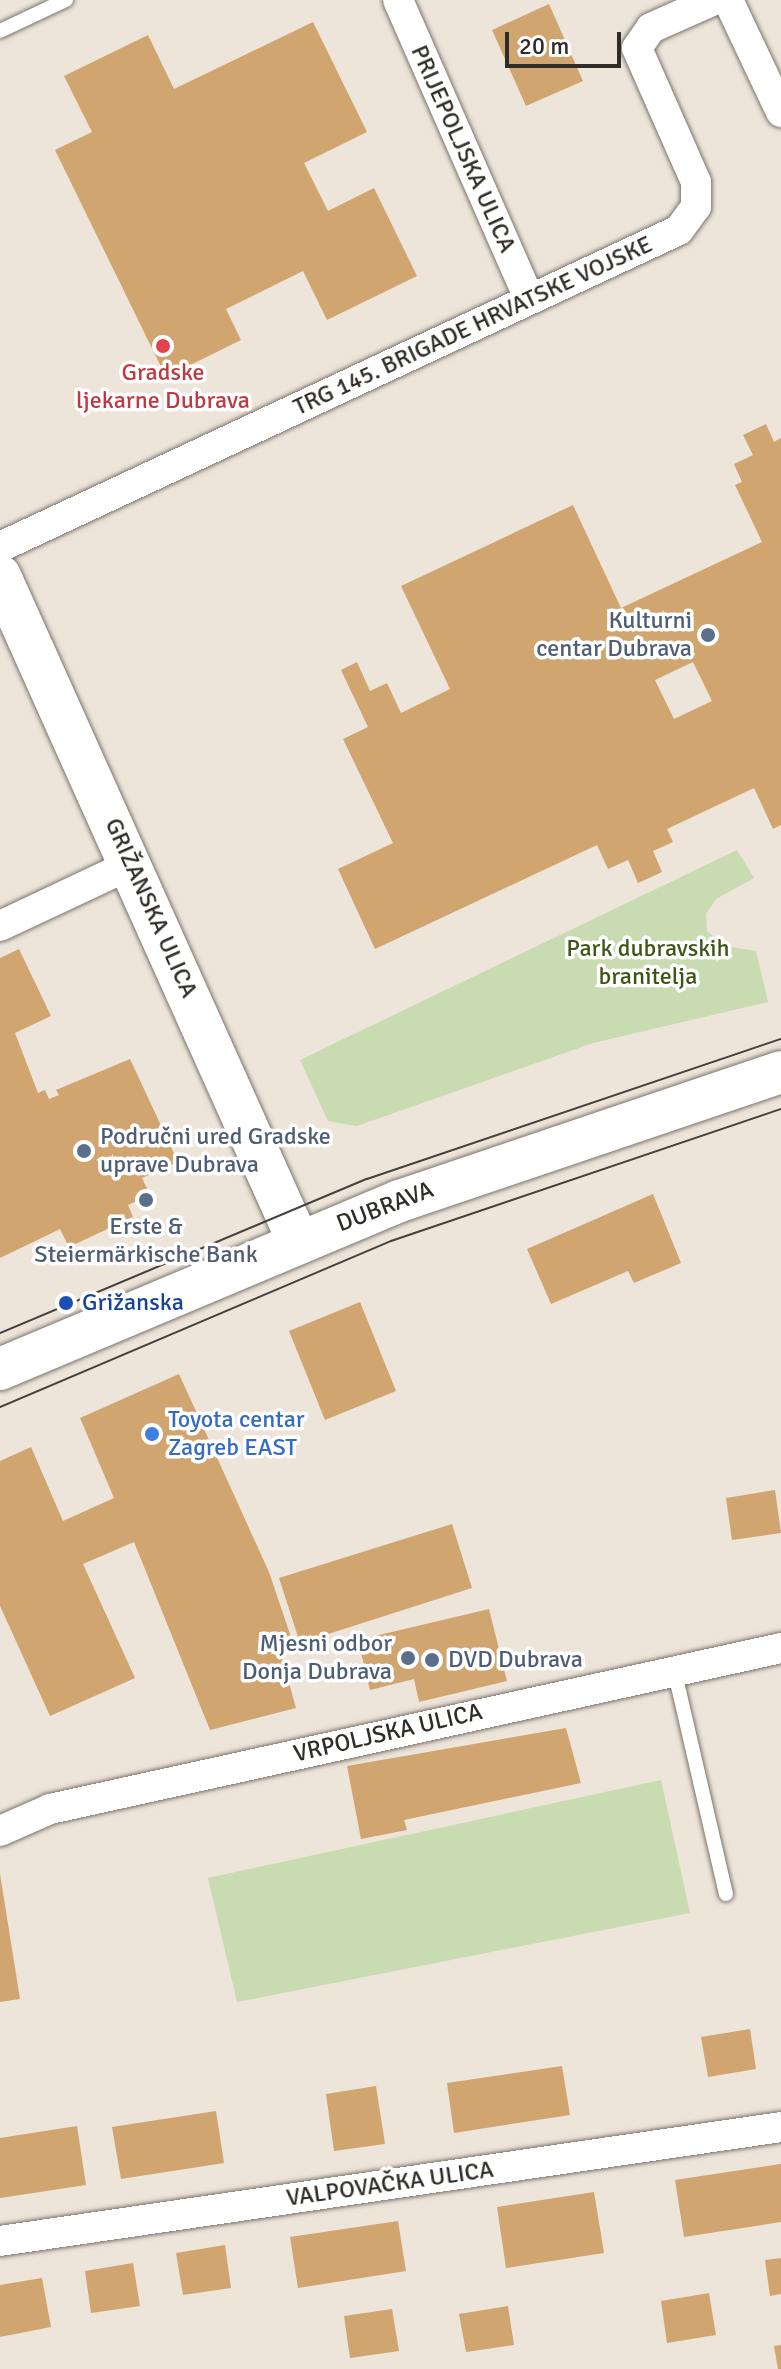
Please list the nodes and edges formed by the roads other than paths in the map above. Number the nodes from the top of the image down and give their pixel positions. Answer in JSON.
{"nodes":[{"id":1,"x":66,"y":0,"type":"edge"},
{"id":2,"x":398,"y":0,"type":"edge"},
{"id":3,"x":714,"y":0,"type":"edge"},
{"id":4,"x":728,"y":0,"type":"edge"},
{"id":5,"x":0,"y":31,"type":"edge"},
{"id":6,"x":781,"y":112,"type":"edge"},
{"id":7,"x":529,"y":299,"type":"junction"},
{"id":8,"x":0,"y":547,"type":"edge"},
{"id":9,"x":0,"y":576,"type":"edge"},
{"id":10,"x":132,"y":864,"type":"junction"},
{"id":11,"x":0,"y":926,"type":"edge"},
{"id":12,"x":781,"y":1072,"type":"edge"},
{"id":13,"x":298,"y":1241,"type":"junction"},
{"id":14,"x":0,"y":1369,"type":"edge"},
{"id":15,"x":781,"y":1648,"type":"edge"},
{"id":16,"x":674,"y":1669,"type":"junction"},
{"id":17,"x":0,"y":1831,"type":"edge"},
{"id":18,"x":726,"y":1894,"type":"dead end"},
{"id":19,"x":781,"y":2127,"type":"edge"},
{"id":20,"x":0,"y":2241,"type":"edge"}],
"edges":[{"from":1,"to":5,"type":"lane"},
{"from":2,"to":7,"type":"street","name":"PRIJEPOLJSKA ULICA"},
{"from":3,"to":7,"type":"street","name":"TRG 145. BRIGADE HRVATSKE VOJSKE"},
{"from":4,"to":6,"type":"street"},
{"from":7,"to":8,"type":"street","name":"TRG 145. BRIGADE HRVATSKE VOJSKE"},
{"from":9,"to":10,"type":"main road","name":"GRIŽANSKA ULICA"},
{"from":10,"to":11,"type":"street"},
{"from":10,"to":13,"type":"main road","name":"GRIŽANSKA ULICA"},
{"from":12,"to":13,"type":"main road","name":"DUBRAVA"},
{"from":13,"to":14,"type":"main road","name":"DUBRAVA"},
{"from":15,"to":16,"type":"street","name":"VRPOLJSKA ULICA"},
{"from":16,"to":17,"type":"street","name":"VRPOLJSKA ULICA"},
{"from":16,"to":18,"type":"lane"},
{"from":19,"to":20,"type":"street","name":"VALPOVAČKA ULICA"}]}
